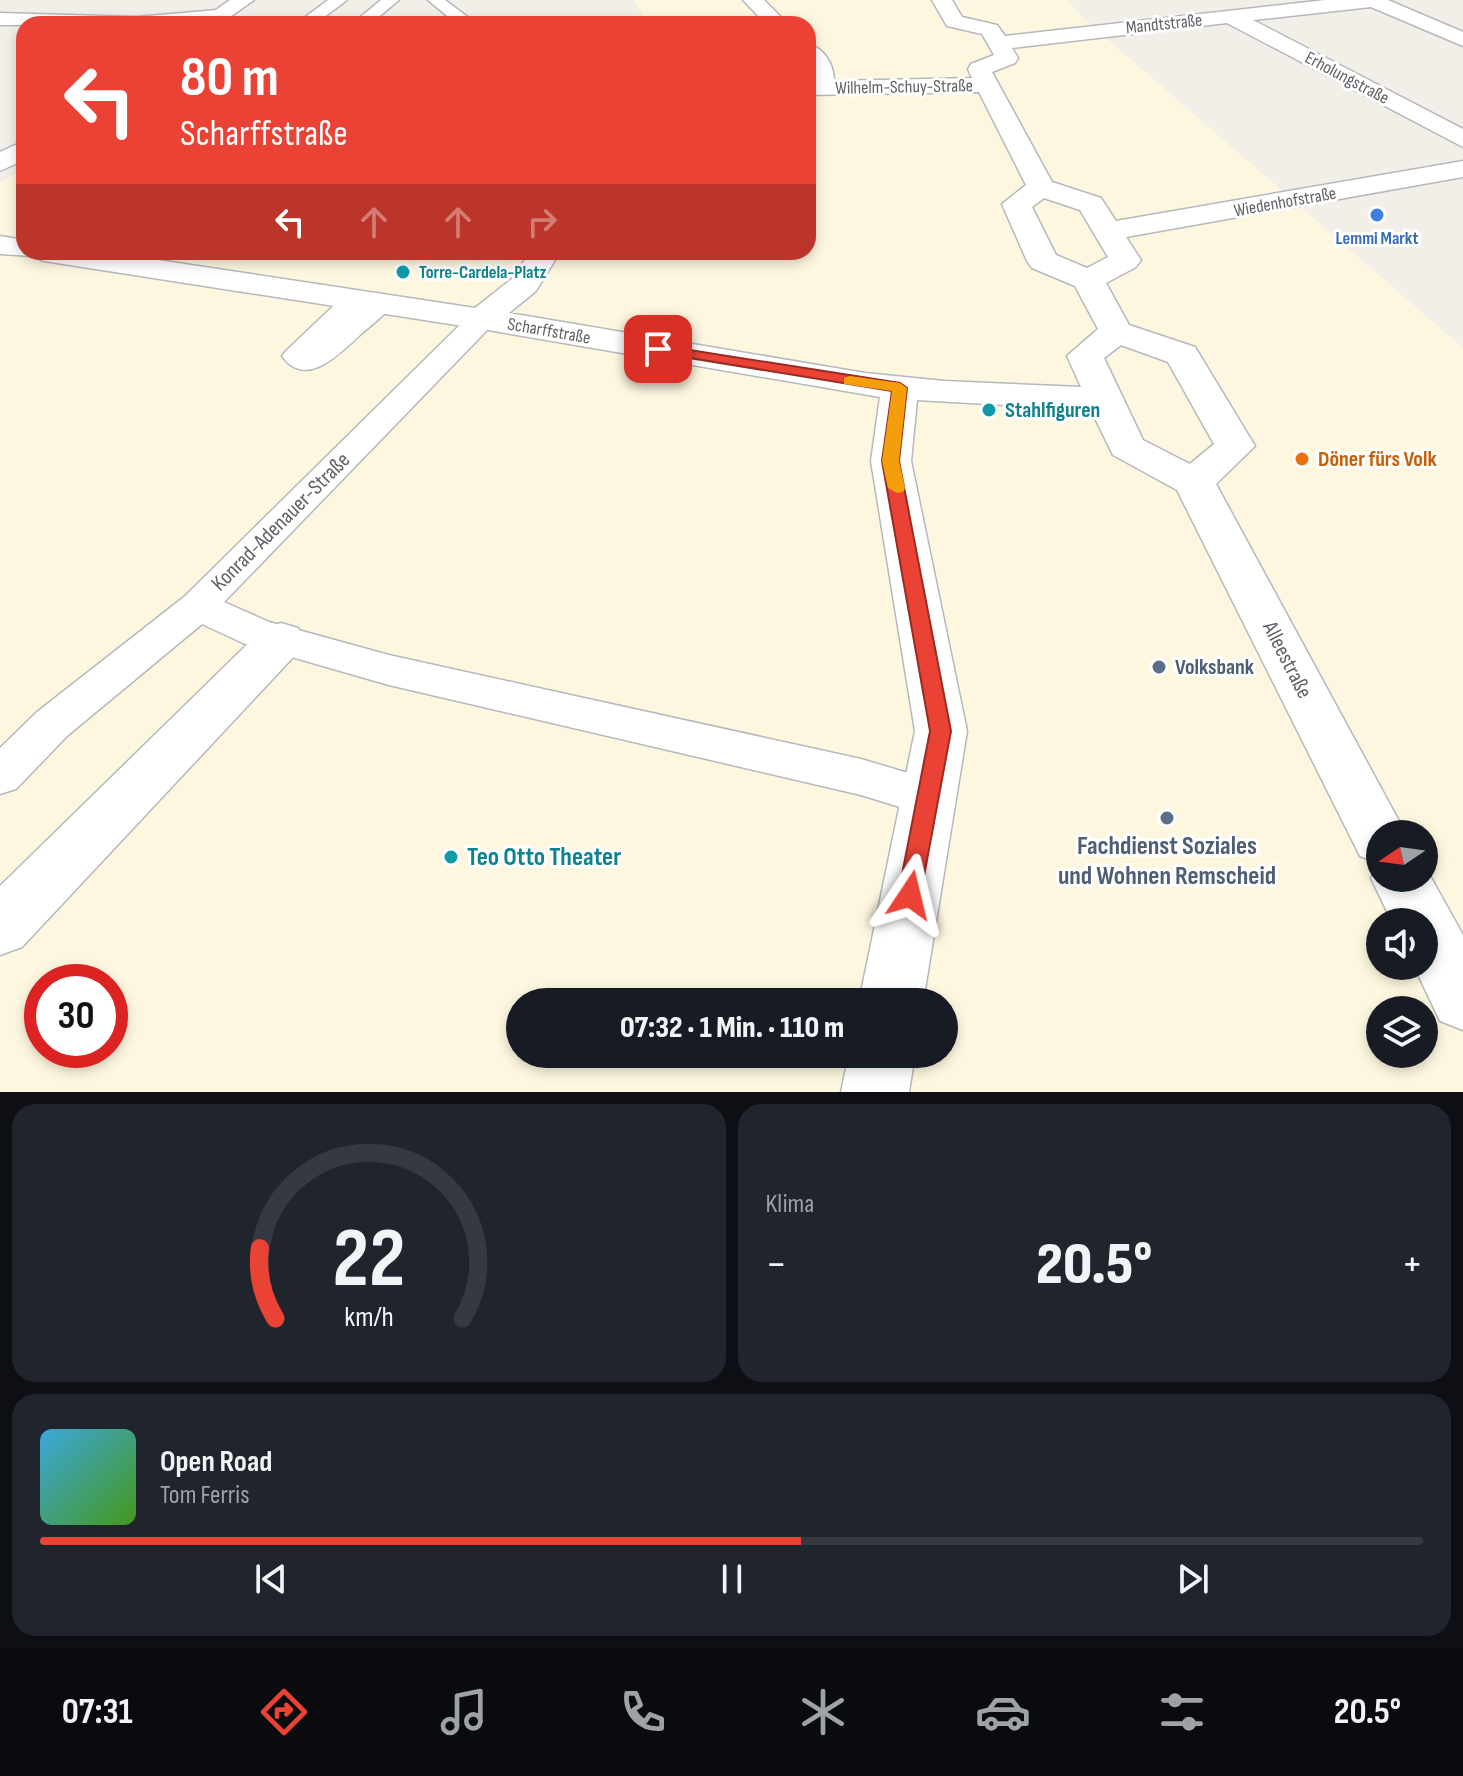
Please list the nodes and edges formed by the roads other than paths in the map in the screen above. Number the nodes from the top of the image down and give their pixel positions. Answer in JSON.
{"nodes":[{"id":1,"x":244,"y":0,"type":"edge"},
{"id":2,"x":339,"y":0,"type":"edge"},
{"id":3,"x":391,"y":0,"type":"edge"},
{"id":4,"x":436,"y":0,"type":"edge"},
{"id":5,"x":753,"y":0,"type":"edge"},
{"id":6,"x":1375,"y":0,"type":"edge"},
{"id":7,"x":218,"y":16,"type":"edge"},
{"id":8,"x":316,"y":16,"type":"edge"},
{"id":9,"x":370,"y":16,"type":"edge"},
{"id":10,"x":456,"y":16,"type":"edge"},
{"id":11,"x":770,"y":16,"type":"edge"},
{"id":12,"x":942,"y":17,"type":"edge"},
{"id":13,"x":1231,"y":17,"type":"junction"},
{"id":14,"x":1463,"y":40,"type":"edge"},
{"id":15,"x":998,"y":43,"type":"junction"},
{"id":16,"x":816,"y":58,"type":"edge"},
{"id":17,"x":974,"y":72,"type":"junction"},
{"id":18,"x":822,"y":88,"type":"edge"},
{"id":19,"x":1463,"y":139,"type":"edge"},
{"id":20,"x":1463,"y":169,"type":"edge"},
{"id":21,"x":1041,"y":188,"type":"junction"},
{"id":22,"x":1107,"y":231,"type":"junction"},
{"id":23,"x":96,"y":260,"type":"edge"},
{"id":24,"x":540,"y":260,"type":"edge"},
{"id":25,"x":1088,"y":280,"type":"junction"},
{"id":26,"x":482,"y":319,"type":"junction"},
{"id":27,"x":1116,"y":332,"type":"junction"},
{"id":28,"x":922,"y":390,"type":"junction"},
{"id":29,"x":1104,"y":399,"type":"junction"},
{"id":30,"x":1194,"y":482,"type":"junction"},
{"id":31,"x":198,"y":606,"type":"junction"},
{"id":32,"x":281,"y":640,"type":"junction"},
{"id":33,"x":0,"y":776,"type":"edge"},
{"id":34,"x":929,"y":797,"type":"junction"},
{"id":35,"x":1370,"y":820,"type":"edge"},
{"id":36,"x":0,"y":927,"type":"edge"},
{"id":37,"x":1438,"y":950,"type":"edge"},
{"id":38,"x":894,"y":988,"type":"edge"},
{"id":39,"x":1463,"y":999,"type":"edge"},
{"id":40,"x":879,"y":1068,"type":"edge"},
{"id":41,"x":875,"y":1092,"type":"edge"}],
"edges":[{"from":1,"to":7,"type":"street"},
{"from":2,"to":8,"type":"lane"},
{"from":3,"to":9,"type":"lane"},
{"from":4,"to":10,"type":"lane"},
{"from":5,"to":11,"type":"street"},
{"from":6,"to":13,"type":"street","name":"Mandtstraße"},
{"from":6,"to":14,"type":"street"},
{"from":12,"to":15,"type":"street"},
{"from":13,"to":15,"type":"street","name":"Mandtstraße"},
{"from":13,"to":19,"type":"street","name":"Erholungstraße"},
{"from":15,"to":17,"type":"street"},
{"from":16,"to":18,"type":"street","name":"Wilhelm-Schuy-Straße"},
{"from":17,"to":18,"type":"street","name":"Wilhelm-Schuy-Straße"},
{"from":17,"to":21,"type":"street"},
{"from":20,"to":22,"type":"street","name":"Wiedenhofstraße"},
{"from":21,"to":22,"type":"street"},
{"from":21,"to":25,"type":"street"},
{"from":22,"to":25,"type":"street"},
{"from":23,"to":26,"type":"street","name":"Scharffstraße"},
{"from":24,"to":26,"type":"street","name":"Konrad-Adenauer-Straße"},
{"from":25,"to":27,"type":"street"},
{"from":26,"to":28,"type":"street","name":"Scharffstraße"},
{"from":26,"to":31,"type":"lane","name":"Konrad-Adenauer-Straße"},
{"from":27,"to":29,"type":"street"},
{"from":27,"to":30,"type":"street"},
{"from":28,"to":29,"type":"street","name":"Scharffstraße"},
{"from":28,"to":34,"type":"street"},
{"from":29,"to":30,"type":"street"},
{"from":30,"to":35,"type":"street","name":"Alleestraße"},
{"from":31,"to":32,"type":"lane"},
{"from":31,"to":33,"type":"lane","name":"Konrad-Adenauer-Straße"},
{"from":32,"to":34,"type":"lane"},
{"from":32,"to":36,"type":"street"},
{"from":34,"to":38,"type":"street"},
{"from":37,"to":39,"type":"street"},
{"from":40,"to":41,"type":"street"}]}
